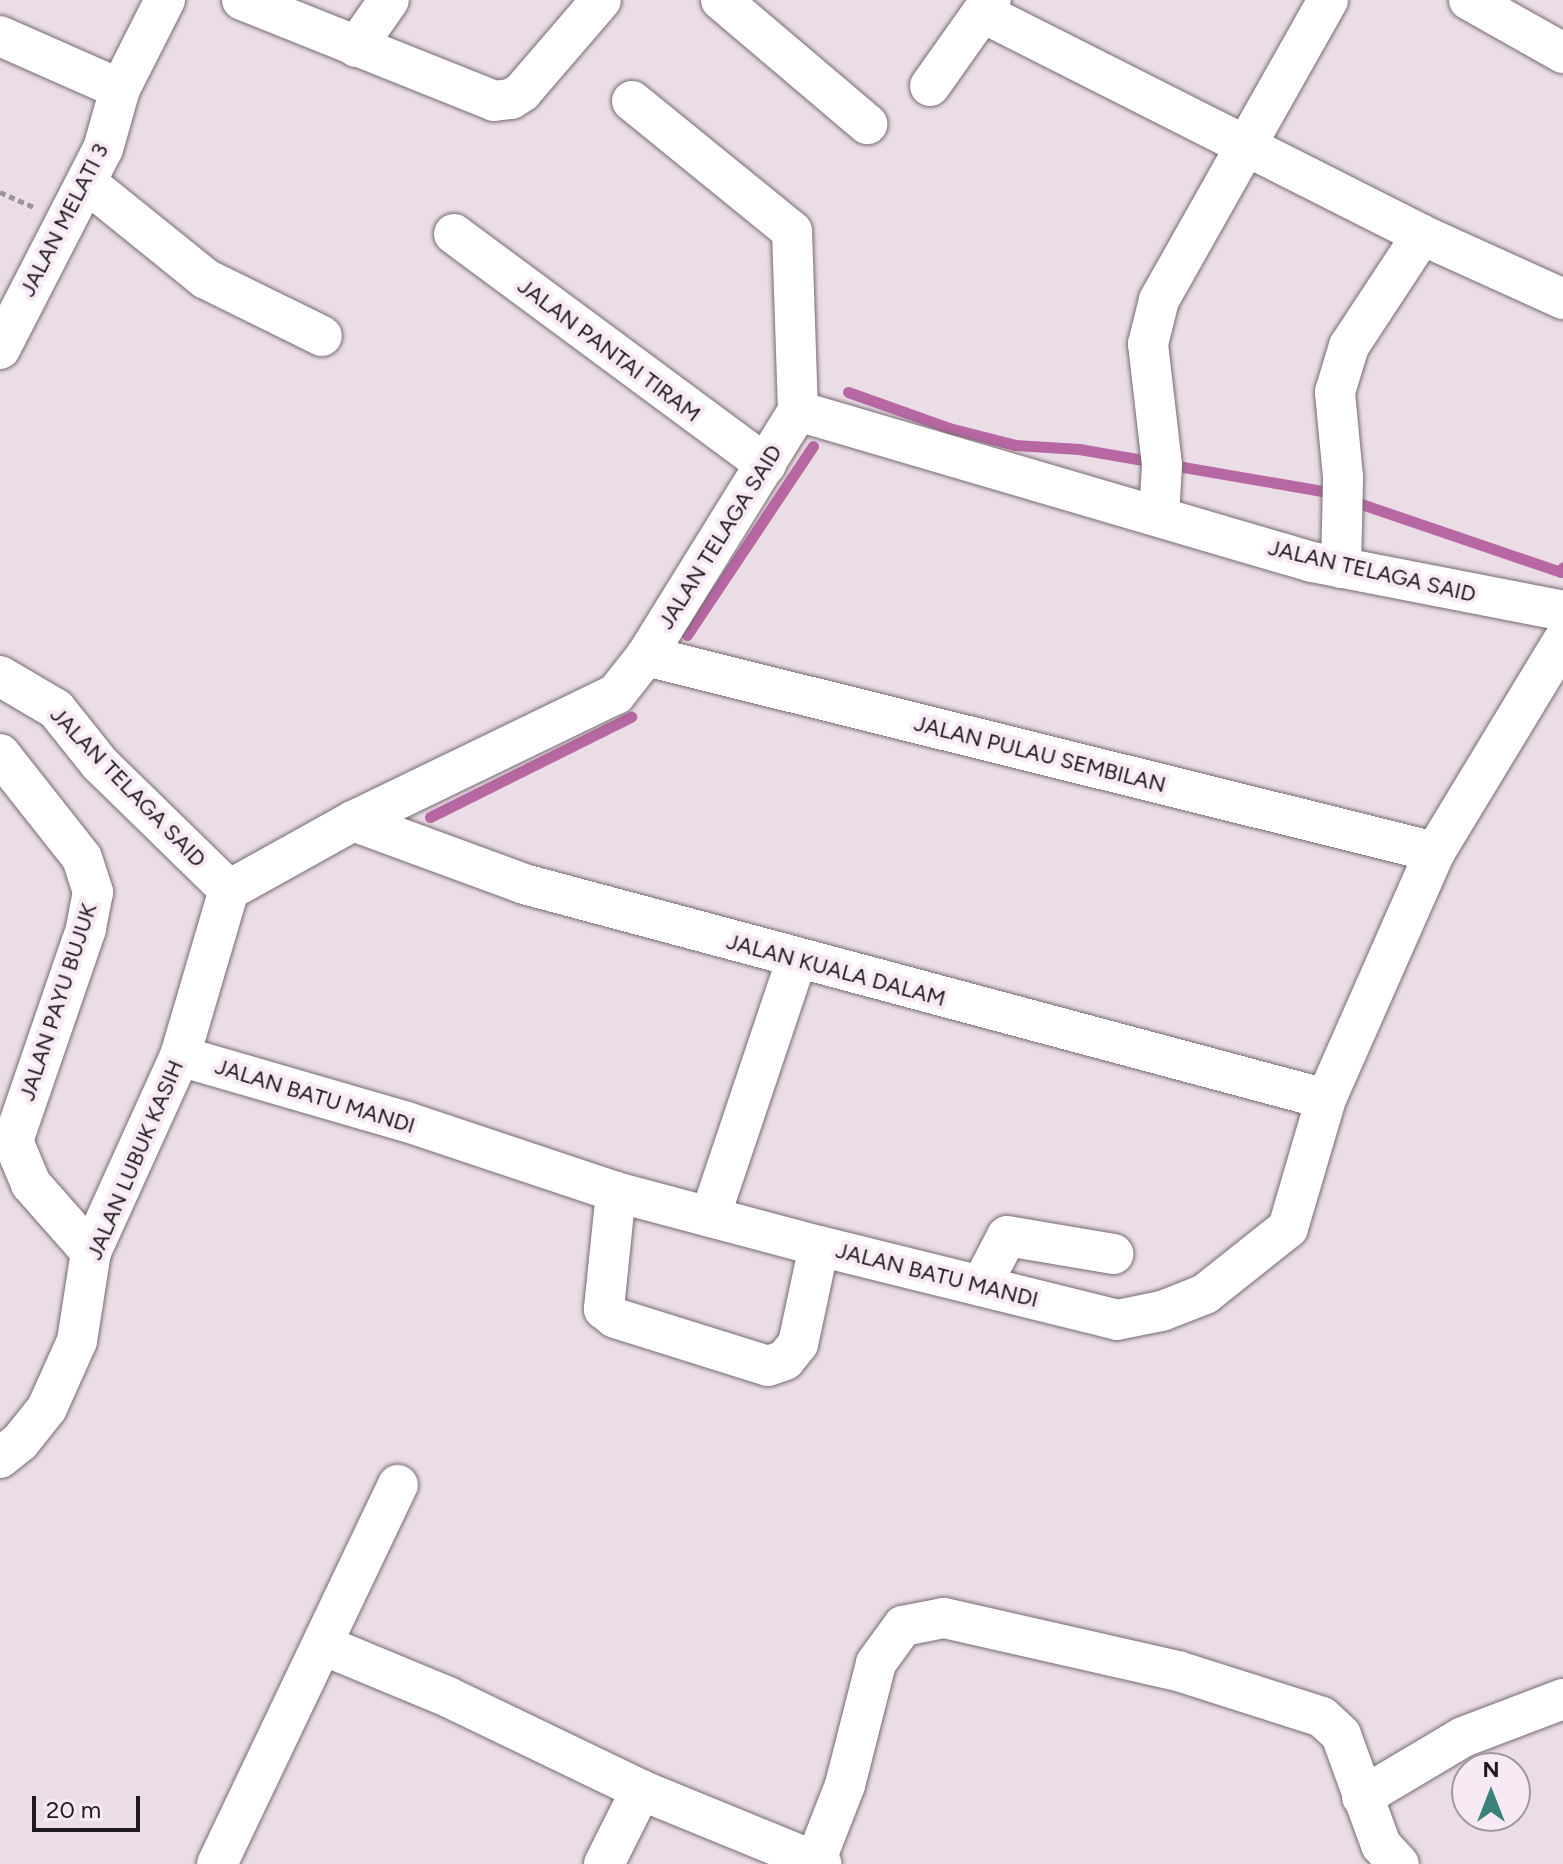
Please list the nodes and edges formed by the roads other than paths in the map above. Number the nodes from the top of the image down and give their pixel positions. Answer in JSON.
{"nodes":[{"id":1,"x":165,"y":0,"type":"edge"},
{"id":2,"x":242,"y":0,"type":"edge"},
{"id":3,"x":389,"y":0,"type":"edge"},
{"id":4,"x":601,"y":0,"type":"edge"},
{"id":5,"x":721,"y":0,"type":"edge"},
{"id":6,"x":1328,"y":0,"type":"edge"},
{"id":7,"x":1478,"y":5,"type":"edge"},
{"id":8,"x":987,"y":6,"type":"edge"},
{"id":9,"x":1563,"y":26,"type":"edge"},
{"id":10,"x":0,"y":36,"type":"edge"},
{"id":11,"x":356,"y":47,"type":"junction"},
{"id":12,"x":1563,"y":53,"type":"edge"},
{"id":13,"x":930,"y":86,"type":"dead end"},
{"id":14,"x":120,"y":89,"type":"junction"},
{"id":15,"x":632,"y":101,"type":"dead end"},
{"id":16,"x":867,"y":124,"type":"dead end"},
{"id":17,"x":1245,"y":144,"type":"junction"},
{"id":18,"x":87,"y":183,"type":"junction"},
{"id":19,"x":454,"y":234,"type":"dead end"},
{"id":20,"x":1422,"y":235,"type":"junction"},
{"id":21,"x":1563,"y":299,"type":"edge"},
{"id":22,"x":322,"y":336,"type":"dead end"},
{"id":23,"x":0,"y":349,"type":"edge"},
{"id":24,"x":798,"y":411,"type":"junction"},
{"id":25,"x":766,"y":465,"type":"junction"},
{"id":26,"x":1159,"y":516,"type":"junction"},
{"id":27,"x":1341,"y":568,"type":"junction"},
{"id":28,"x":1563,"y":611,"type":"edge"},
{"id":29,"x":1563,"y":641,"type":"edge"},
{"id":30,"x":646,"y":656,"type":"junction"},
{"id":31,"x":0,"y":676,"type":"edge"},
{"id":32,"x":0,"y":754,"type":"edge"},
{"id":33,"x":353,"y":821,"type":"junction"},
{"id":34,"x":1435,"y":852,"type":"junction"},
{"id":35,"x":229,"y":890,"type":"junction"},
{"id":36,"x":796,"y":961,"type":"junction"},
{"id":37,"x":180,"y":1056,"type":"junction"},
{"id":38,"x":1326,"y":1099,"type":"junction"},
{"id":39,"x":616,"y":1192,"type":"junction"},
{"id":40,"x":710,"y":1217,"type":"junction"},
{"id":41,"x":819,"y":1246,"type":"junction"},
{"id":42,"x":91,"y":1252,"type":"junction"},
{"id":43,"x":1113,"y":1254,"type":"dead end"},
{"id":44,"x":981,"y":1286,"type":"junction"},
{"id":45,"x":0,"y":1458,"type":"edge"},
{"id":46,"x":398,"y":1485,"type":"dead end"},
{"id":47,"x":325,"y":1646,"type":"junction"},
{"id":48,"x":1563,"y":1699,"type":"edge"},
{"id":49,"x":641,"y":1790,"type":"junction"},
{"id":50,"x":1362,"y":1797,"type":"junction"},
{"id":51,"x":818,"y":1863,"type":"edge"},
{"id":52,"x":217,"y":1864,"type":"edge"},
{"id":53,"x":604,"y":1864,"type":"edge"},
{"id":54,"x":1399,"y":1864,"type":"edge"}],
"edges":[{"from":1,"to":14,"type":"street","name":"JALAN MELATI 3"},
{"from":2,"to":11,"type":"street"},
{"from":3,"to":11,"type":"street"},
{"from":4,"to":11,"type":"street"},
{"from":5,"to":16,"type":"street"},
{"from":6,"to":17,"type":"street"},
{"from":7,"to":9,"type":"street"},
{"from":7,"to":12,"type":"street"},
{"from":8,"to":13,"type":"street"},
{"from":8,"to":17,"type":"street"},
{"from":10,"to":14,"type":"street"},
{"from":14,"to":18,"type":"street","name":"JALAN MELATI 3"},
{"from":15,"to":24,"type":"street"},
{"from":17,"to":20,"type":"street"},
{"from":17,"to":26,"type":"street"},
{"from":18,"to":22,"type":"street"},
{"from":18,"to":23,"type":"street","name":"JALAN MELATI 3"},
{"from":19,"to":25,"type":"street","name":"JALAN PANTAI TIRAM"},
{"from":20,"to":21,"type":"street"},
{"from":20,"to":27,"type":"street"},
{"from":24,"to":25,"type":"street","name":"JALAN TELAGA SAID"},
{"from":24,"to":26,"type":"street","name":"JALAN TELAGA SAID"},
{"from":25,"to":30,"type":"street","name":"JALAN TELAGA SAID"},
{"from":26,"to":27,"type":"street","name":"JALAN TELAGA SAID"},
{"from":27,"to":28,"type":"street","name":"JALAN TELAGA SAID"},
{"from":29,"to":34,"type":"street"},
{"from":30,"to":33,"type":"street","name":"JALAN TELAGA SAID"},
{"from":30,"to":34,"type":"street","name":"JALAN PULAU SEMBILAN"},
{"from":31,"to":35,"type":"street","name":"JALAN TELAGA SAID"},
{"from":32,"to":42,"type":"street","name":"JALAN PAYU BUJUK"},
{"from":33,"to":35,"type":"street","name":"JALAN TELAGA SAID"},
{"from":33,"to":36,"type":"street","name":"JALAN KUALA DALAM"},
{"from":34,"to":38,"type":"street","name":"JALAN BATU MANDI"},
{"from":35,"to":37,"type":"street","name":"JALAN LUBUK KASIH"},
{"from":36,"to":38,"type":"street","name":"JALAN KUALA DALAM"},
{"from":36,"to":40,"type":"street"},
{"from":37,"to":39,"type":"street","name":"JALAN BATU MANDI"},
{"from":37,"to":42,"type":"street","name":"JALAN LUBUK KASIH"},
{"from":38,"to":44,"type":"street","name":"JALAN BATU MANDI"},
{"from":39,"to":40,"type":"street","name":"JALAN BATU MANDI"},
{"from":39,"to":41,"type":"street"},
{"from":40,"to":41,"type":"street","name":"JALAN BATU MANDI"},
{"from":41,"to":44,"type":"street","name":"JALAN BATU MANDI"},
{"from":42,"to":45,"type":"street","name":"JALAN LUBUK KASIH"},
{"from":43,"to":44,"type":"street"},
{"from":46,"to":47,"type":"street"},
{"from":47,"to":49,"type":"street"},
{"from":47,"to":52,"type":"street"},
{"from":48,"to":50,"type":"street"},
{"from":49,"to":51,"type":"street"},
{"from":49,"to":53,"type":"street"},
{"from":50,"to":51,"type":"street"},
{"from":50,"to":54,"type":"street"}]}
